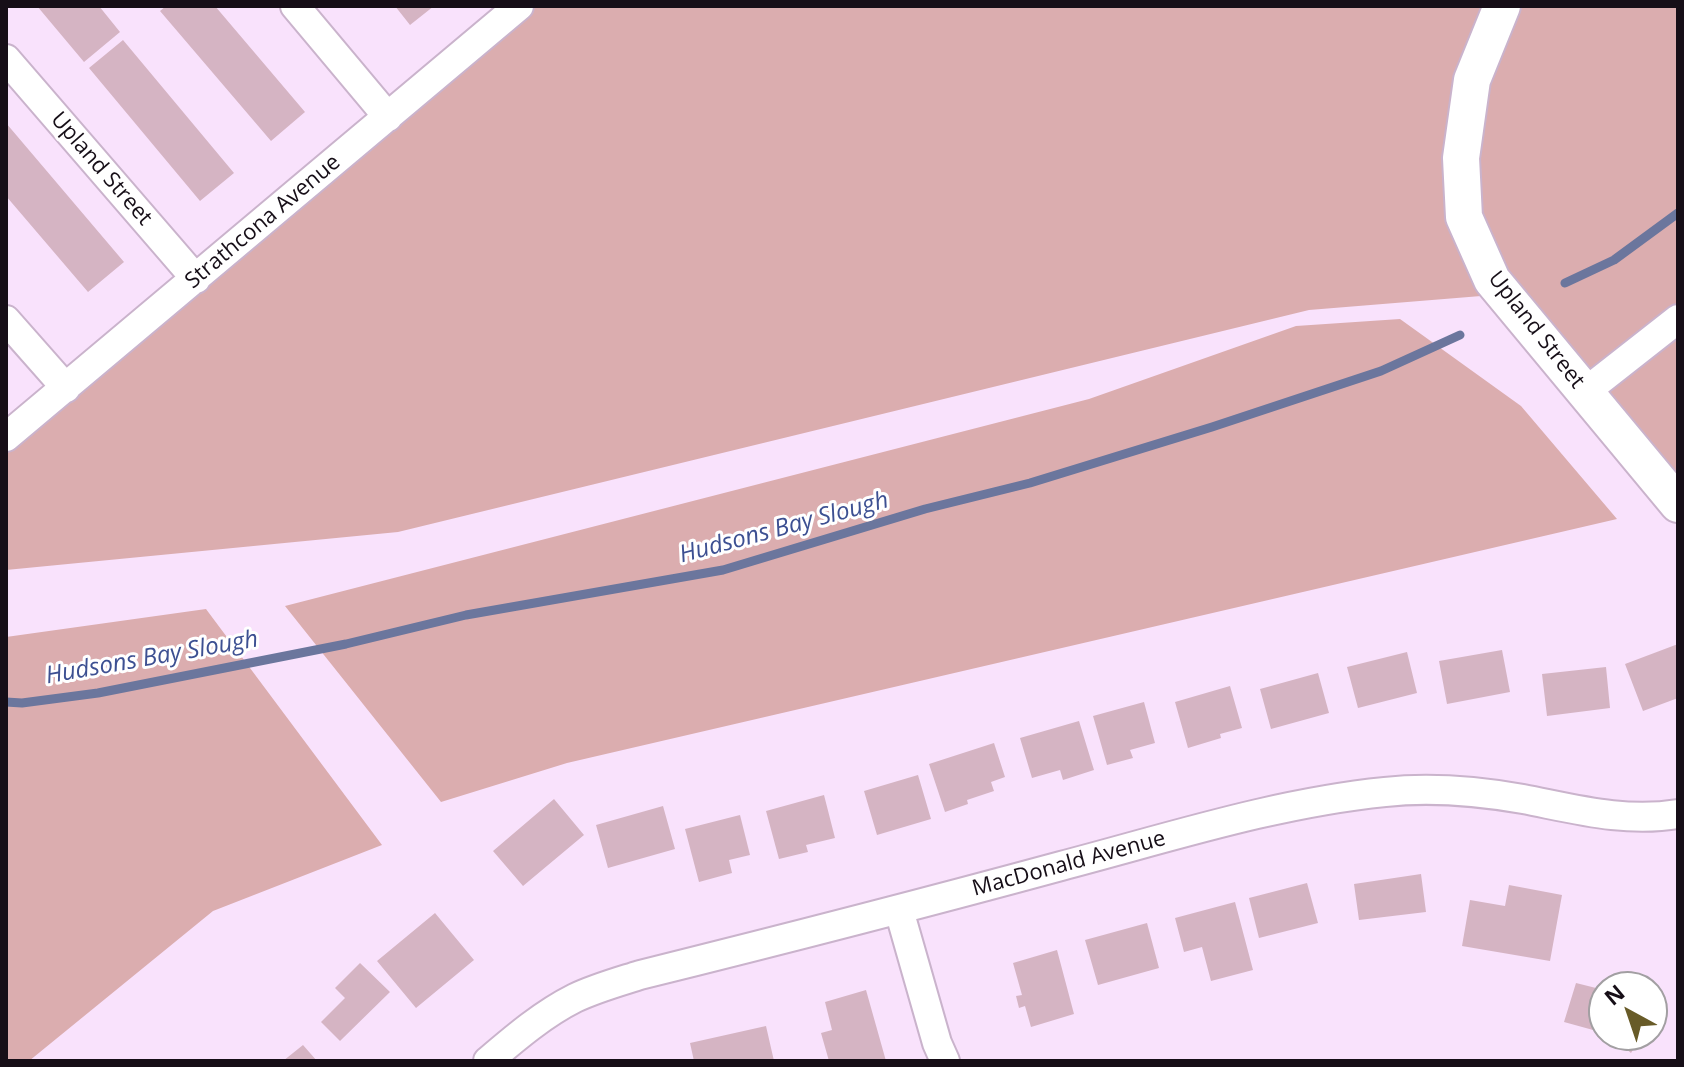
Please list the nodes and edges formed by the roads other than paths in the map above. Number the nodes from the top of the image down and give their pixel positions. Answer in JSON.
{"nodes":[{"id":1,"x":295,"y":6,"type":"edge"},
{"id":2,"x":519,"y":6,"type":"edge"},
{"id":3,"x":1502,"y":6,"type":"edge"},
{"id":4,"x":6,"y":59,"type":"edge"},
{"id":5,"x":388,"y":117,"type":"junction"},
{"id":6,"x":196,"y":279,"type":"junction"},
{"id":7,"x":1678,"y":319,"type":"edge"},
{"id":8,"x":6,"y":320,"type":"edge"},
{"id":9,"x":66,"y":388,"type":"junction"},
{"id":10,"x":1585,"y":392,"type":"junction"},
{"id":11,"x":6,"y":437,"type":"edge"},
{"id":12,"x":1678,"y":504,"type":"edge"},
{"id":13,"x":1678,"y":814,"type":"edge"},
{"id":14,"x":899,"y":910,"type":"junction"},
{"id":15,"x":488,"y":1061,"type":"edge"},
{"id":16,"x":945,"y":1061,"type":"edge"}],
"edges":[{"from":1,"to":5,"type":"street"},
{"from":2,"to":5,"type":"street","name":"Strathcona Avenue"},
{"from":3,"to":10,"type":"street","name":"Upland Street"},
{"from":4,"to":6,"type":"street","name":"Upland Street"},
{"from":5,"to":6,"type":"street","name":"Strathcona Avenue"},
{"from":6,"to":9,"type":"street","name":"Strathcona Avenue"},
{"from":7,"to":10,"type":"street"},
{"from":8,"to":9,"type":"street"},
{"from":9,"to":11,"type":"street","name":"Strathcona Avenue"},
{"from":10,"to":12,"type":"street","name":"Upland Street"},
{"from":13,"to":14,"type":"street","name":"MacDonald Avenue"},
{"from":14,"to":15,"type":"street","name":"MacDonald Avenue"},
{"from":14,"to":16,"type":"street"}]}
